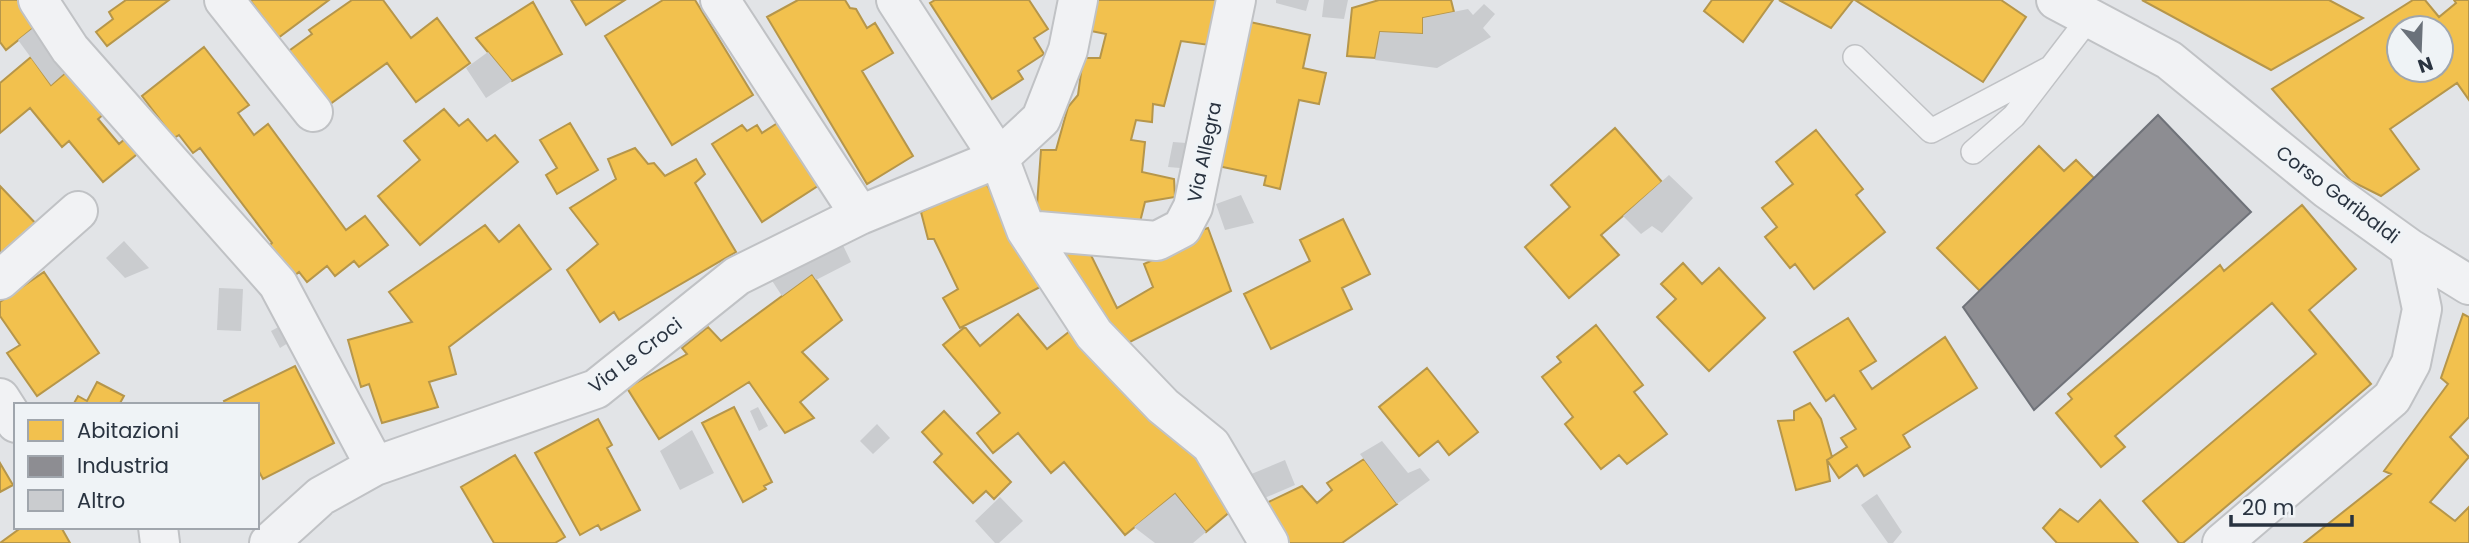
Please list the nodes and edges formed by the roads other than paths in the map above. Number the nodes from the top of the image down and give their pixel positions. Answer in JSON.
{"nodes":[{"id":1,"x":38,"y":0,"type":"edge"},
{"id":2,"x":224,"y":0,"type":"edge"},
{"id":3,"x":720,"y":0,"type":"edge"},
{"id":4,"x":896,"y":0,"type":"edge"},
{"id":5,"x":1079,"y":0,"type":"edge"},
{"id":6,"x":1236,"y":0,"type":"edge"},
{"id":7,"x":2056,"y":0,"type":"edge"},
{"id":8,"x":2089,"y":18,"type":"junction"},
{"id":9,"x":1855,"y":57,"type":"dead end"},
{"id":10,"x":2050,"y":68,"type":"junction"},
{"id":11,"x":313,"y":112,"type":"dead end"},
{"id":12,"x":1973,"y":152,"type":"dead end"},
{"id":13,"x":999,"y":158,"type":"junction"},
{"id":14,"x":78,"y":211,"type":"dead end"},
{"id":15,"x":860,"y":215,"type":"junction"},
{"id":16,"x":1026,"y":230,"type":"junction"},
{"id":17,"x":2409,"y":248,"type":"junction"},
{"id":18,"x":0,"y":280,"type":"edge"},
{"id":19,"x":2469,"y":285,"type":"edge"},
{"id":20,"x":0,"y":398,"type":"edge"},
{"id":21,"x":14,"y":420,"type":"edge"},
{"id":22,"x":375,"y":466,"type":"junction"},
{"id":23,"x":269,"y":543,"type":"edge"},
{"id":24,"x":1269,"y":543,"type":"edge"},
{"id":25,"x":2221,"y":543,"type":"edge"}],
"edges":[{"from":1,"to":22,"type":"street"},
{"from":2,"to":11,"type":"street"},
{"from":3,"to":15,"type":"street"},
{"from":4,"to":13,"type":"street"},
{"from":5,"to":13,"type":"street","name":"Via Le Croci"},
{"from":6,"to":16,"type":"street","name":"Via Allegra"},
{"from":7,"to":8,"type":"street","name":"Corso Garibaldi"},
{"from":8,"to":10,"type":"lane"},
{"from":8,"to":17,"type":"street","name":"Corso Garibaldi"},
{"from":9,"to":10,"type":"lane"},
{"from":10,"to":12,"type":"lane"},
{"from":13,"to":15,"type":"street","name":"Via Le Croci"},
{"from":13,"to":16,"type":"street"},
{"from":14,"to":18,"type":"street"},
{"from":15,"to":22,"type":"street","name":"Via Le Croci"},
{"from":16,"to":24,"type":"street"},
{"from":17,"to":19,"type":"street"},
{"from":17,"to":25,"type":"street","name":"Corso Garibaldi"},
{"from":20,"to":21,"type":"street"},
{"from":22,"to":23,"type":"street","name":"Via Le Croci"}]}
